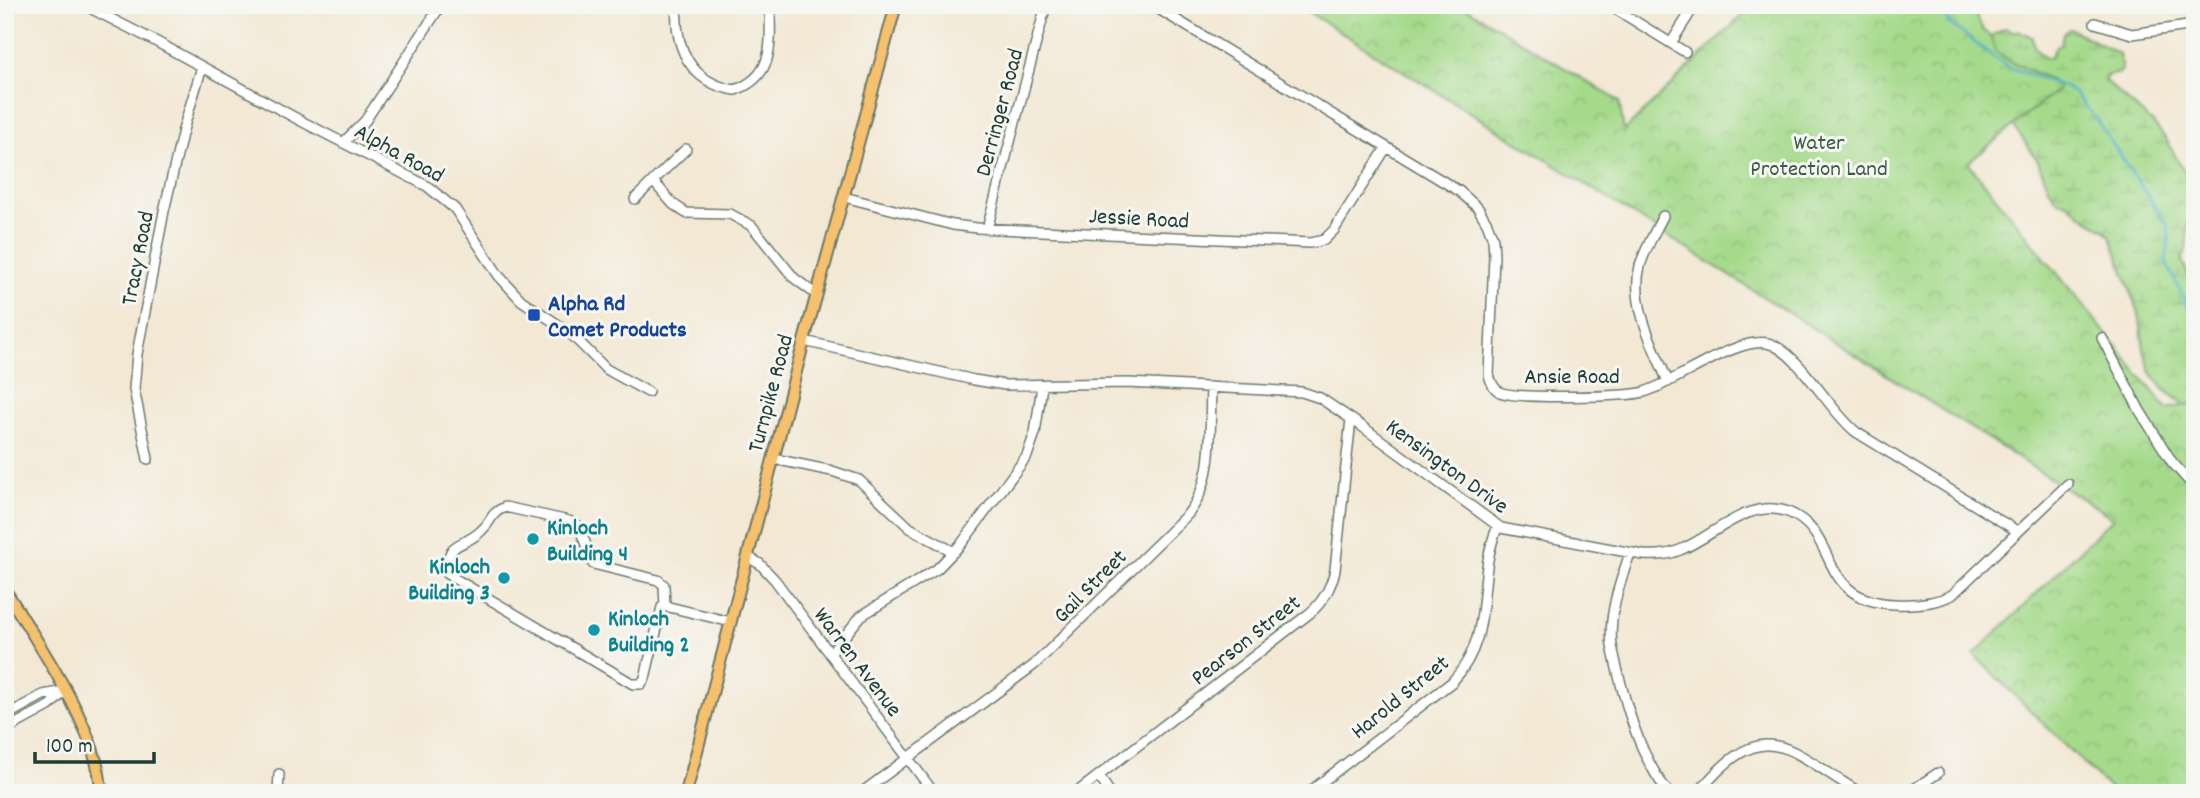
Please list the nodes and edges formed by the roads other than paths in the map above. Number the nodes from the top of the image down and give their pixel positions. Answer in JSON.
{"nodes":[{"id":1,"x":83,"y":5,"type":"edge"},
{"id":2,"x":441,"y":5,"type":"edge"},
{"id":3,"x":677,"y":5,"type":"edge"},
{"id":4,"x":770,"y":5,"type":"edge"},
{"id":5,"x":896,"y":5,"type":"edge"},
{"id":6,"x":1046,"y":5,"type":"edge"},
{"id":7,"x":1152,"y":5,"type":"edge"},
{"id":8,"x":1609,"y":5,"type":"edge"},
{"id":9,"x":1695,"y":5,"type":"edge"},
{"id":10,"x":2095,"y":23,"type":"dead end"},
{"id":11,"x":2195,"y":25,"type":"edge"},
{"id":12,"x":1671,"y":43,"type":"junction"},
{"id":13,"x":1685,"y":51,"type":"dead end"},
{"id":14,"x":202,"y":67,"type":"junction"},
{"id":15,"x":344,"y":143,"type":"junction"},
{"id":16,"x":1386,"y":148,"type":"junction"},
{"id":17,"x":686,"y":149,"type":"dead end"},
{"id":18,"x":653,"y":181,"type":"junction"},
{"id":19,"x":844,"y":197,"type":"junction"},
{"id":20,"x":635,"y":198,"type":"dead end"},
{"id":21,"x":1663,"y":216,"type":"dead end"},
{"id":22,"x":987,"y":229,"type":"junction"},
{"id":23,"x":817,"y":295,"type":"junction"},
{"id":24,"x":2102,"y":338,"type":"dead end"},
{"id":25,"x":804,"y":341,"type":"junction"},
{"id":26,"x":1668,"y":382,"type":"junction"},
{"id":27,"x":1042,"y":386,"type":"junction"},
{"id":28,"x":1211,"y":387,"type":"junction"},
{"id":29,"x":648,"y":392,"type":"dead end"},
{"id":30,"x":1352,"y":419,"type":"junction"},
{"id":31,"x":148,"y":459,"type":"dead end"},
{"id":32,"x":774,"y":459,"type":"junction"},
{"id":33,"x":2068,"y":484,"type":"dead end"},
{"id":34,"x":2195,"y":488,"type":"edge"},
{"id":35,"x":1498,"y":526,"type":"junction"},
{"id":36,"x":2017,"y":531,"type":"junction"},
{"id":37,"x":954,"y":552,"type":"junction"},
{"id":38,"x":1630,"y":553,"type":"junction"},
{"id":39,"x":748,"y":557,"type":"junction"},
{"id":40,"x":5,"y":590,"type":"edge"},
{"id":41,"x":665,"y":606,"type":"junction"},
{"id":42,"x":731,"y":622,"type":"junction"},
{"id":43,"x":830,"y":654,"type":"junction"},
{"id":44,"x":65,"y":691,"type":"junction"},
{"id":45,"x":5,"y":716,"type":"edge"},
{"id":46,"x":5,"y":730,"type":"edge"},
{"id":47,"x":909,"y":760,"type":"junction"},
{"id":48,"x":279,"y":774,"type":"dead end"},
{"id":49,"x":1938,"y":774,"type":"dead end"},
{"id":50,"x":1099,"y":776,"type":"junction"},
{"id":51,"x":101,"y":793,"type":"edge"},
{"id":52,"x":278,"y":793,"type":"edge"},
{"id":53,"x":686,"y":793,"type":"edge"},
{"id":54,"x":862,"y":793,"type":"edge"},
{"id":55,"x":934,"y":793,"type":"edge"},
{"id":56,"x":1076,"y":793,"type":"edge"},
{"id":57,"x":1110,"y":793,"type":"edge"},
{"id":58,"x":1308,"y":793,"type":"edge"},
{"id":59,"x":1670,"y":793,"type":"edge"},
{"id":60,"x":1698,"y":793,"type":"edge"},
{"id":61,"x":1861,"y":793,"type":"edge"},
{"id":62,"x":1908,"y":793,"type":"edge"}],
"edges":[{"from":1,"to":14,"type":"street","name":"Alpha Road"},
{"from":2,"to":15,"type":"street"},
{"from":3,"to":4,"type":"street"},
{"from":5,"to":19,"type":"main road","name":"Turnpike Road"},
{"from":6,"to":22,"type":"street","name":"Derringer Road"},
{"from":7,"to":16,"type":"street","name":"Ansie Road"},
{"from":8,"to":12,"type":"street"},
{"from":9,"to":12,"type":"street"},
{"from":10,"to":11,"type":"street"},
{"from":12,"to":13,"type":"street"},
{"from":14,"to":15,"type":"street","name":"Alpha Road"},
{"from":14,"to":31,"type":"street","name":"Tracy Road"},
{"from":15,"to":29,"type":"street","name":"Alpha Road"},
{"from":16,"to":22,"type":"street","name":"Jessie Road"},
{"from":16,"to":26,"type":"street","name":"Ansie Road"},
{"from":17,"to":18,"type":"street"},
{"from":18,"to":20,"type":"street"},
{"from":18,"to":23,"type":"street"},
{"from":19,"to":22,"type":"street","name":"Jessie Road"},
{"from":19,"to":23,"type":"main road","name":"Turnpike Road"},
{"from":21,"to":26,"type":"street"},
{"from":23,"to":25,"type":"main road","name":"Turnpike Road"},
{"from":24,"to":34,"type":"street"},
{"from":25,"to":27,"type":"street","name":"Kensington Drive"},
{"from":25,"to":32,"type":"main road","name":"Turnpike Road"},
{"from":26,"to":36,"type":"street","name":"Ansie Road"},
{"from":27,"to":28,"type":"street","name":"Kensington Drive"},
{"from":27,"to":37,"type":"street"},
{"from":28,"to":30,"type":"street","name":"Kensington Drive"},
{"from":28,"to":47,"type":"street","name":"Gail Street"},
{"from":30,"to":35,"type":"street","name":"Kensington Drive"},
{"from":30,"to":50,"type":"street","name":"Pearson Street"},
{"from":32,"to":37,"type":"street"},
{"from":32,"to":39,"type":"main road","name":"Turnpike Road"},
{"from":33,"to":36,"type":"street","name":"Kensington Drive"},
{"from":35,"to":38,"type":"street","name":"Kensington Drive"},
{"from":35,"to":58,"type":"street","name":"Harold Street"},
{"from":36,"to":38,"type":"street","name":"Kensington Drive"},
{"from":37,"to":43,"type":"street"},
{"from":38,"to":59,"type":"street"},
{"from":39,"to":42,"type":"main road","name":"Turnpike Road"},
{"from":39,"to":43,"type":"street","name":"Warren Avenue"},
{"from":40,"to":44,"type":"main road"},
{"from":41,"to":41,"type":"street"},
{"from":41,"to":42,"type":"street"},
{"from":42,"to":53,"type":"main road","name":"Turnpike Road"},
{"from":43,"to":47,"type":"street","name":"Warren Avenue"},
{"from":44,"to":45,"type":"street"},
{"from":44,"to":46,"type":"street"},
{"from":44,"to":51,"type":"main road"},
{"from":47,"to":54,"type":"street","name":"Gail Street"},
{"from":47,"to":55,"type":"street","name":"Warren Avenue"},
{"from":48,"to":52,"type":"street"},
{"from":49,"to":62,"type":"street"},
{"from":50,"to":56,"type":"street","name":"Pearson Street"},
{"from":50,"to":57,"type":"street"},
{"from":60,"to":61,"type":"street"}]}
